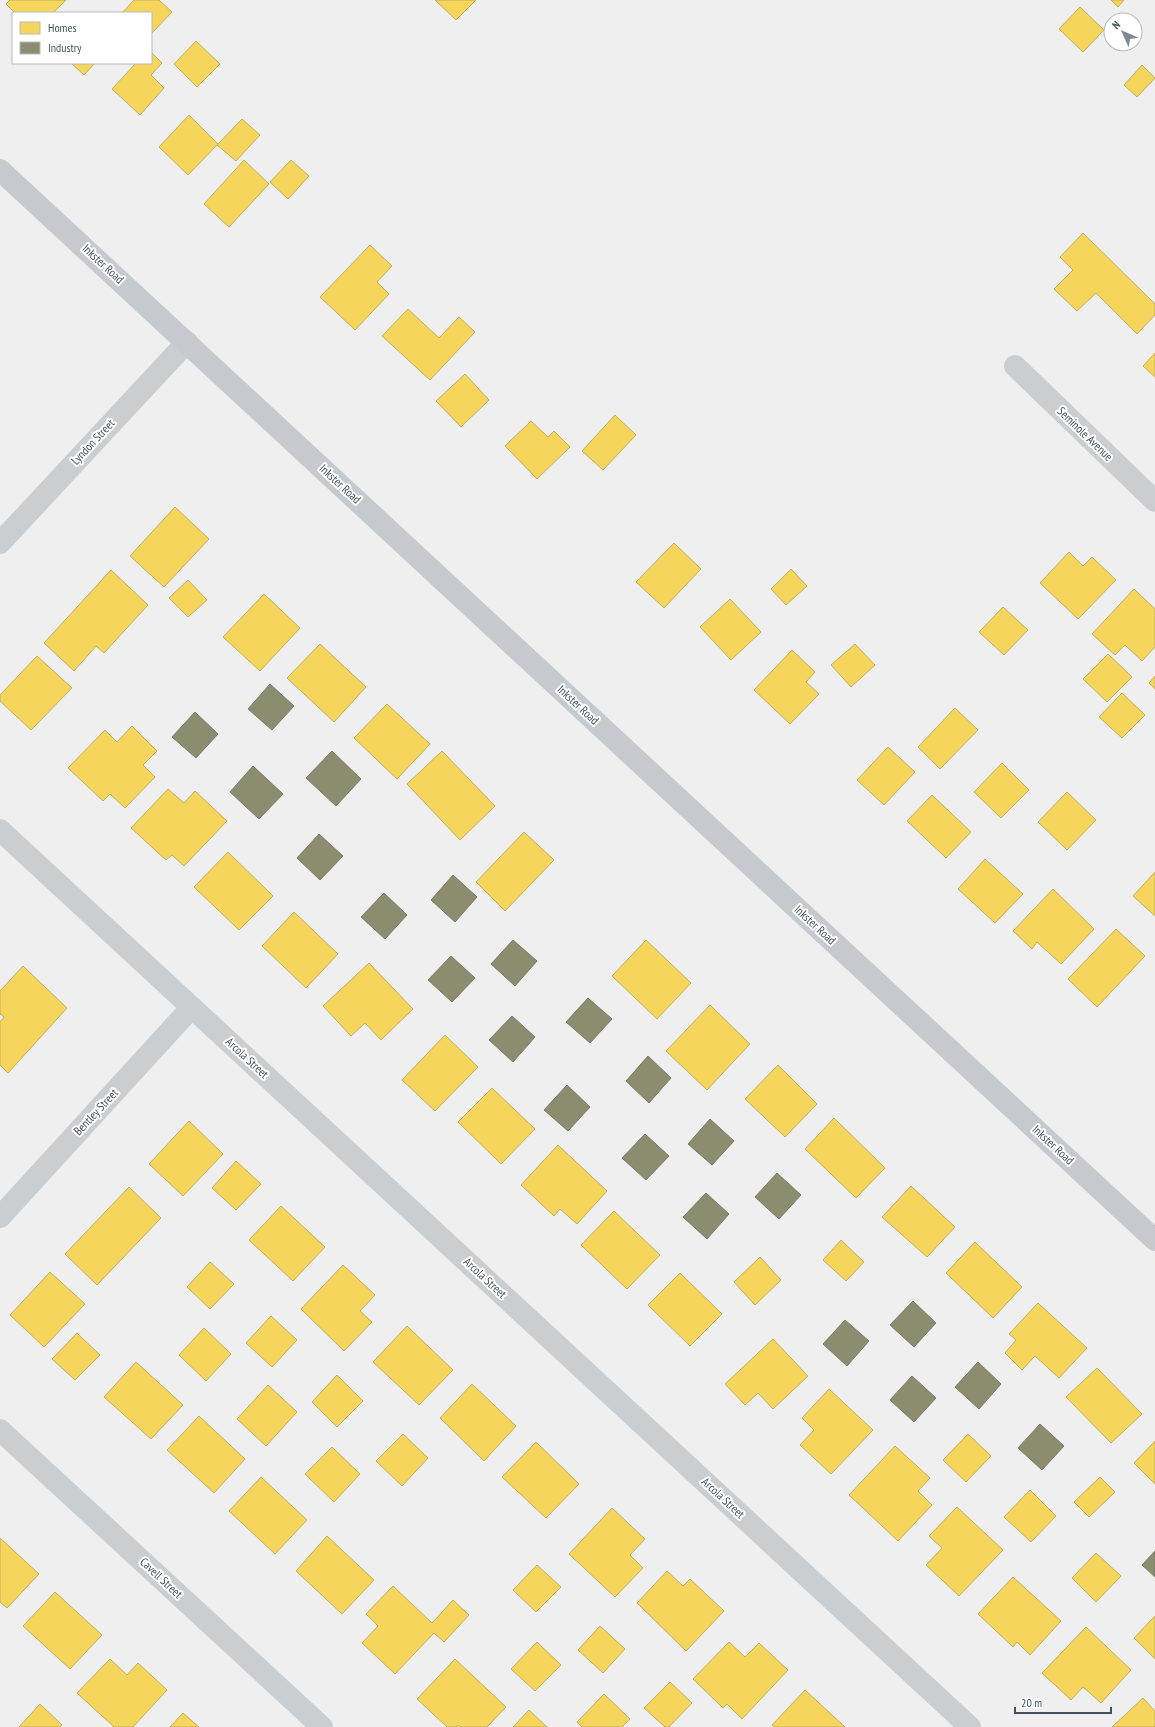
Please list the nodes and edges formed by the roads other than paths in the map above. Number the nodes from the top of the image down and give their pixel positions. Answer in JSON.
{"nodes":[{"id":1,"x":0,"y":170,"type":"edge"},
{"id":2,"x":187,"y":342,"type":"junction"},
{"id":3,"x":1015,"y":366,"type":"dead end"},
{"id":4,"x":1155,"y":501,"type":"edge"},
{"id":5,"x":0,"y":543,"type":"edge"},
{"id":6,"x":0,"y":830,"type":"edge"},
{"id":7,"x":192,"y":1007,"type":"junction"},
{"id":8,"x":0,"y":1217,"type":"edge"},
{"id":9,"x":1155,"y":1240,"type":"edge"},
{"id":10,"x":0,"y":1430,"type":"edge"},
{"id":11,"x":322,"y":1727,"type":"edge"},
{"id":12,"x":970,"y":1727,"type":"edge"}],
"edges":[{"from":1,"to":2,"type":"main road","name":"Inkster Road"},
{"from":2,"to":5,"type":"street","name":"Lyndon Street"},
{"from":2,"to":9,"type":"main road","name":"Inkster Road"},
{"from":3,"to":4,"type":"street","name":"Seminole Avenue"},
{"from":6,"to":7,"type":"street","name":"Arcola Street"},
{"from":7,"to":8,"type":"street","name":"Bentley Street"},
{"from":7,"to":12,"type":"street","name":"Arcola Street"},
{"from":10,"to":11,"type":"street","name":"Cavell Street"}]}
